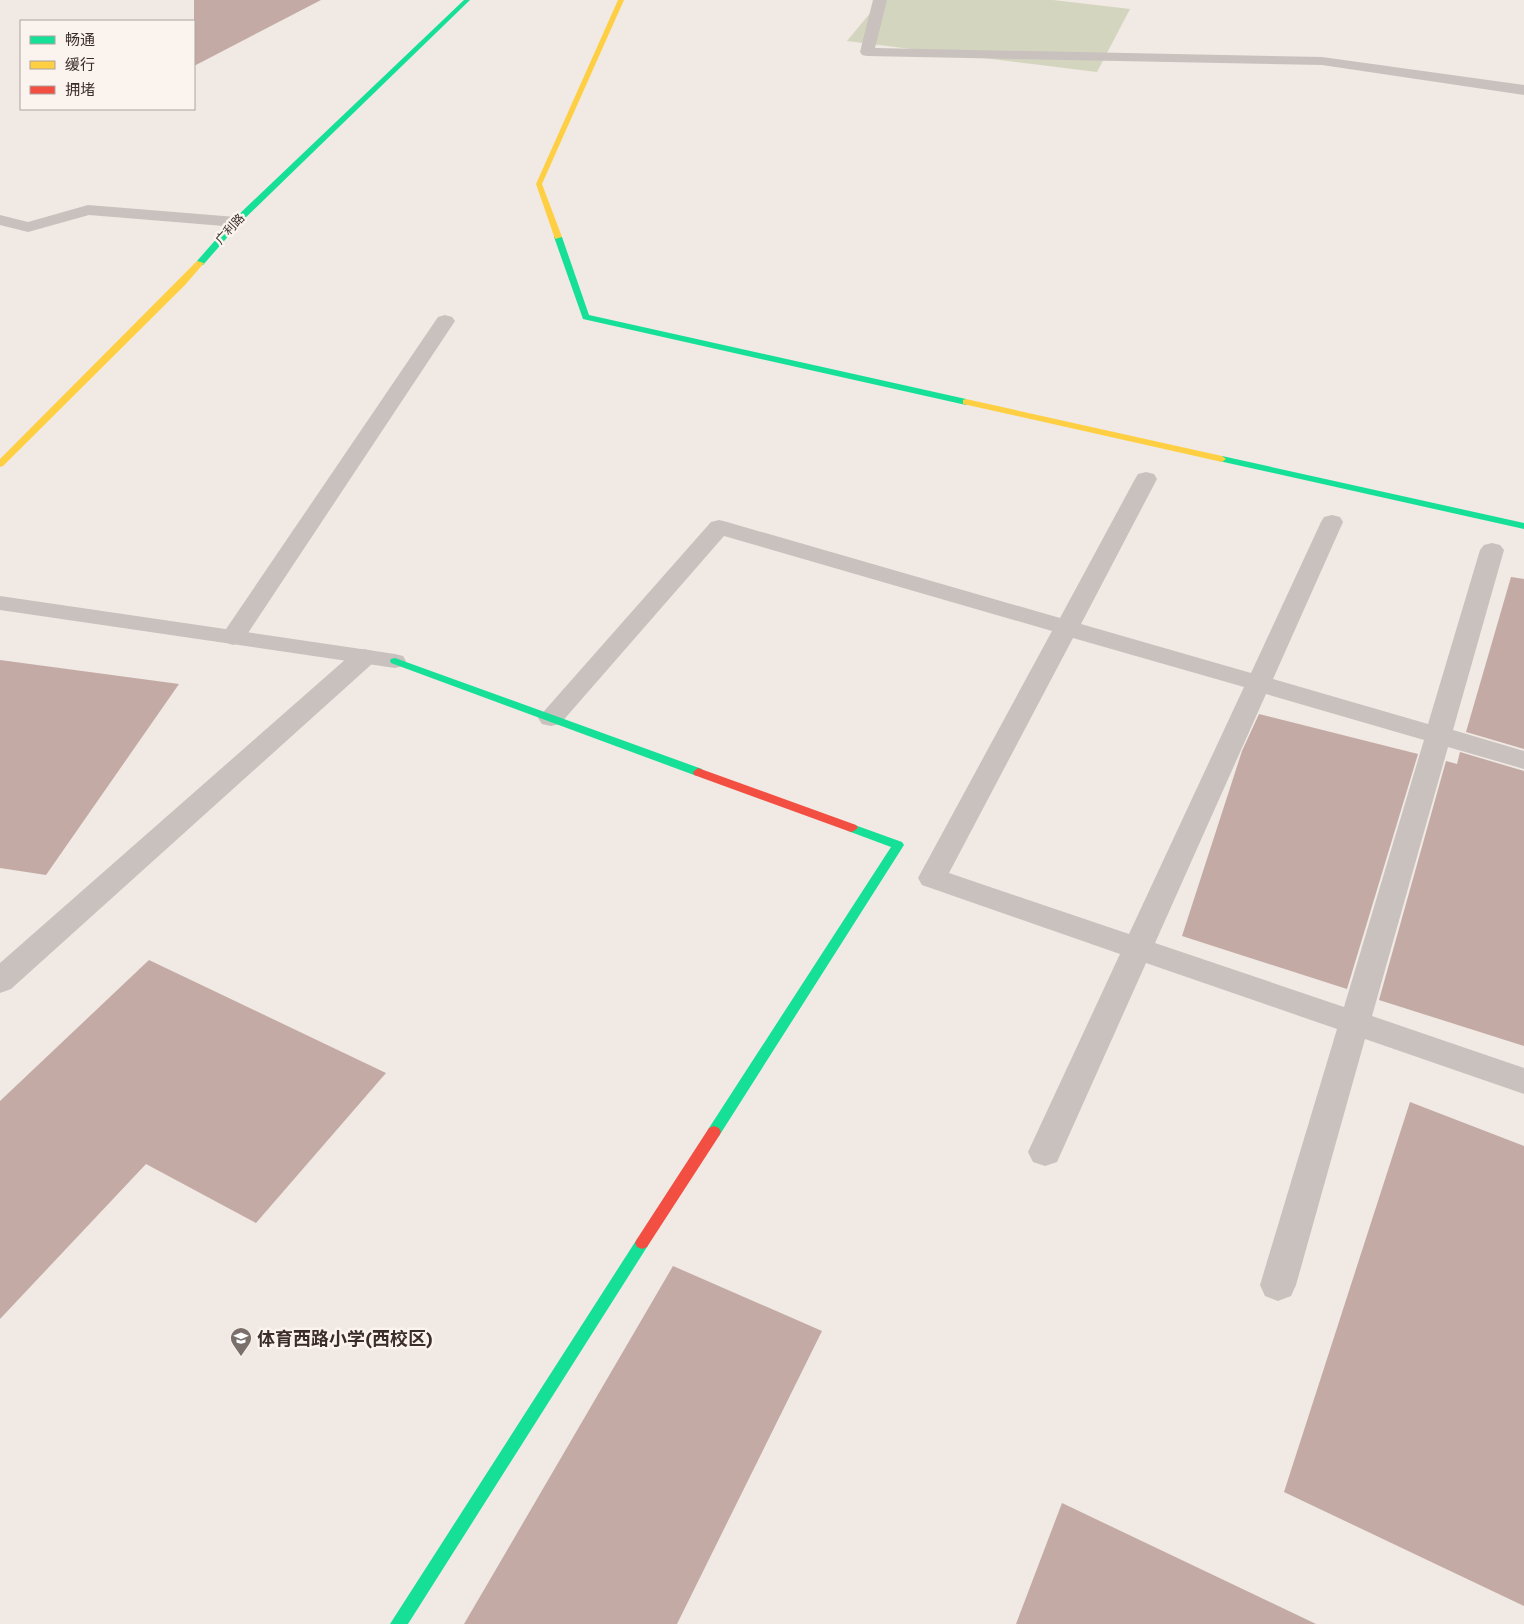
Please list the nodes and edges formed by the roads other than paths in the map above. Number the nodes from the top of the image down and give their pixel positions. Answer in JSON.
{"nodes":[{"id":1,"x":467,"y":0,"type":"edge"},
{"id":2,"x":622,"y":0,"type":"edge"},
{"id":3,"x":880,"y":0,"type":"edge"},
{"id":4,"x":1524,"y":90,"type":"edge"},
{"id":5,"x":0,"y":220,"type":"edge"},
{"id":6,"x":236,"y":222,"type":"junction"},
{"id":7,"x":445,"y":321,"type":"dead end"},
{"id":8,"x":0,"y":464,"type":"edge"},
{"id":9,"x":1146,"y":479,"type":"dead end"},
{"id":10,"x":1332,"y":522,"type":"dead end"},
{"id":11,"x":1524,"y":526,"type":"edge"},
{"id":12,"x":1492,"y":550,"type":"dead end"},
{"id":13,"x":0,"y":602,"type":"edge"},
{"id":14,"x":234,"y":637,"type":"junction"},
{"id":15,"x":364,"y":657,"type":"junction"},
{"id":16,"x":395,"y":661,"type":"joint"},
{"id":17,"x":550,"y":718,"type":"junction"},
{"id":18,"x":1524,"y":760,"type":"edge"},
{"id":19,"x":0,"y":981,"type":"edge"},
{"id":20,"x":1524,"y":1081,"type":"edge"},
{"id":21,"x":1045,"y":1152,"type":"dead end"},
{"id":22,"x":1278,"y":1285,"type":"dead end"},
{"id":23,"x":398,"y":1624,"type":"edge"}],
"edges":[{"from":1,"to":6,"type":"street","name":"广利路"},
{"from":2,"to":11,"type":"street"},
{"from":3,"to":4,"type":"street"},
{"from":5,"to":6,"type":"street"},
{"from":6,"to":8,"type":"street","name":"广利路"},
{"from":7,"to":14,"type":"street"},
{"from":9,"to":20,"type":"street"},
{"from":10,"to":21,"type":"street"},
{"from":12,"to":22,"type":"street"},
{"from":13,"to":14,"type":"lane"},
{"from":14,"to":15,"type":"lane"},
{"from":15,"to":16,"type":"lane"},
{"from":15,"to":19,"type":"street"},
{"from":16,"to":17,"type":"street"},
{"from":17,"to":18,"type":"street"},
{"from":17,"to":23,"type":"street"}]}
